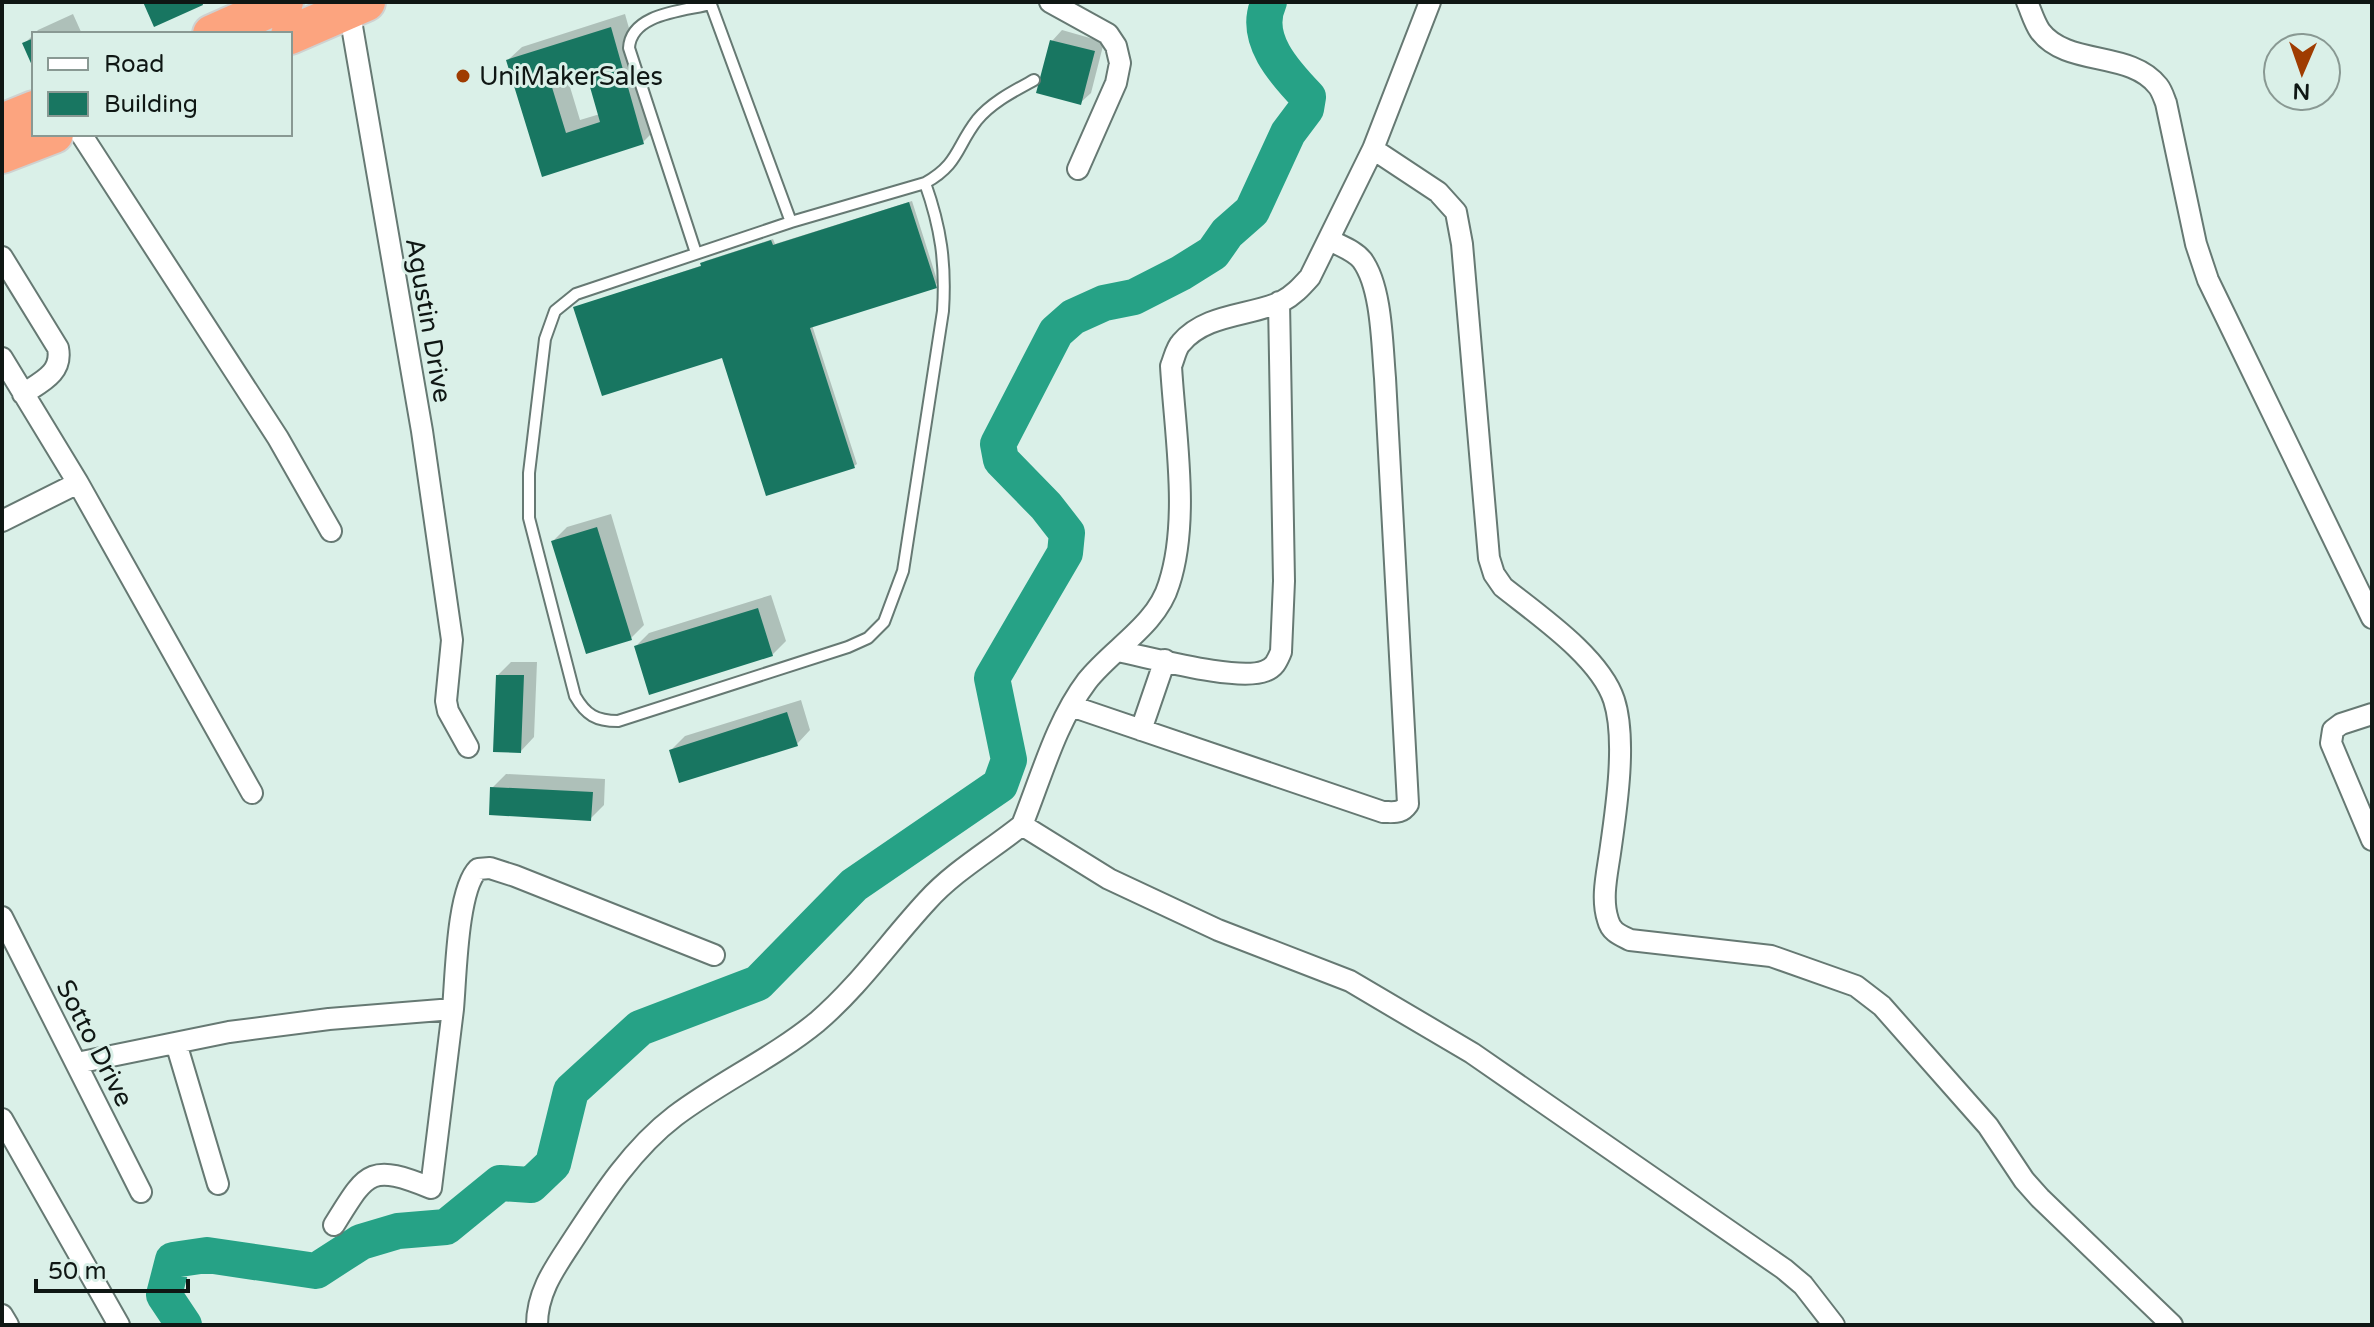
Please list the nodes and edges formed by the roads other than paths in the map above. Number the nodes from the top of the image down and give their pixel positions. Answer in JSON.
{"nodes":[{"id":1,"x":284,"y":2,"type":"edge"},
{"id":2,"x":1050,"y":2,"type":"edge"},
{"id":3,"x":1430,"y":2,"type":"edge"},
{"id":4,"x":2027,"y":2,"type":"edge"},
{"id":5,"x":710,"y":3,"type":"edge"},
{"id":6,"x":357,"y":6,"type":"edge"},
{"id":7,"x":216,"y":32,"type":"edge"},
{"id":8,"x":292,"y":34,"type":"edge"},
{"id":9,"x":1034,"y":80,"type":"dead end"},
{"id":10,"x":32,"y":111,"type":"edge"},
{"id":11,"x":2,"y":123,"type":"edge"},
{"id":12,"x":49,"y":136,"type":"edge"},
{"id":13,"x":82,"y":136,"type":"edge"},
{"id":14,"x":1373,"y":149,"type":"junction"},
{"id":15,"x":2,"y":154,"type":"edge"},
{"id":16,"x":1078,"y":169,"type":"dead end"},
{"id":17,"x":925,"y":183,"type":"junction"},
{"id":18,"x":791,"y":222,"type":"junction"},
{"id":19,"x":1330,"y":240,"type":"junction"},
{"id":20,"x":696,"y":253,"type":"junction"},
{"id":21,"x":2,"y":257,"type":"edge"},
{"id":22,"x":1279,"y":302,"type":"junction"},
{"id":23,"x":2,"y":358,"type":"edge"},
{"id":24,"x":23,"y":394,"type":"junction"},
{"id":25,"x":78,"y":483,"type":"junction"},
{"id":26,"x":2,"y":521,"type":"edge"},
{"id":27,"x":331,"y":531,"type":"dead end"},
{"id":28,"x":2372,"y":618,"type":"edge"},
{"id":29,"x":1117,"y":651,"type":"junction"},
{"id":30,"x":1165,"y":660,"type":"junction"},
{"id":31,"x":1071,"y":706,"type":"junction"},
{"id":32,"x":2372,"y":714,"type":"edge"},
{"id":33,"x":1141,"y":730,"type":"junction"},
{"id":34,"x":468,"y":747,"type":"dead end"},
{"id":35,"x":252,"y":793,"type":"dead end"},
{"id":36,"x":1022,"y":825,"type":"junction"},
{"id":37,"x":2372,"y":840,"type":"edge"},
{"id":38,"x":2,"y":917,"type":"edge"},
{"id":39,"x":714,"y":955,"type":"dead end"},
{"id":40,"x":453,"y":1009,"type":"junction"},
{"id":41,"x":176,"y":1043,"type":"junction"},
{"id":42,"x":77,"y":1063,"type":"junction"},
{"id":43,"x":2,"y":1119,"type":"edge"},
{"id":44,"x":218,"y":1184,"type":"dead end"},
{"id":45,"x":141,"y":1192,"type":"dead end"},
{"id":46,"x":334,"y":1225,"type":"dead end"},
{"id":47,"x":2,"y":1315,"type":"edge"},
{"id":48,"x":8,"y":1325,"type":"edge"},
{"id":49,"x":119,"y":1325,"type":"edge"},
{"id":50,"x":537,"y":1325,"type":"edge"},
{"id":51,"x":1834,"y":1325,"type":"edge"},
{"id":52,"x":2172,"y":1325,"type":"edge"}],
"edges":[{"from":1,"to":7,"type":"highway"},
{"from":2,"to":16,"type":"street"},
{"from":3,"to":14,"type":"street"},
{"from":4,"to":28,"type":"street"},
{"from":5,"to":18,"type":"lane"},
{"from":5,"to":20,"type":"lane"},
{"from":6,"to":8,"type":"highway"},
{"from":6,"to":34,"type":"street","name":"Agustin Drive"},
{"from":9,"to":17,"type":"lane"},
{"from":10,"to":11,"type":"highway"},
{"from":12,"to":15,"type":"highway"},
{"from":13,"to":27,"type":"street"},
{"from":14,"to":19,"type":"street"},
{"from":14,"to":52,"type":"street"},
{"from":17,"to":18,"type":"lane"},
{"from":17,"to":20,"type":"lane"},
{"from":18,"to":20,"type":"lane"},
{"from":19,"to":22,"type":"street"},
{"from":19,"to":33,"type":"street"},
{"from":21,"to":24,"type":"street"},
{"from":22,"to":29,"type":"street"},
{"from":22,"to":30,"type":"street"},
{"from":23,"to":24,"type":"street"},
{"from":24,"to":25,"type":"street"},
{"from":25,"to":26,"type":"street"},
{"from":25,"to":35,"type":"street"},
{"from":29,"to":30,"type":"street"},
{"from":29,"to":31,"type":"street"},
{"from":30,"to":33,"type":"street"},
{"from":31,"to":33,"type":"street"},
{"from":31,"to":36,"type":"street"},
{"from":32,"to":37,"type":"street"},
{"from":36,"to":50,"type":"street"},
{"from":36,"to":51,"type":"street"},
{"from":38,"to":42,"type":"street","name":"Sotto Drive"},
{"from":39,"to":40,"type":"street"},
{"from":40,"to":41,"type":"street"},
{"from":40,"to":46,"type":"street"},
{"from":41,"to":42,"type":"street"},
{"from":41,"to":44,"type":"street"},
{"from":42,"to":45,"type":"street","name":"Sotto Drive"},
{"from":43,"to":49,"type":"street"},
{"from":47,"to":48,"type":"street"}]}
